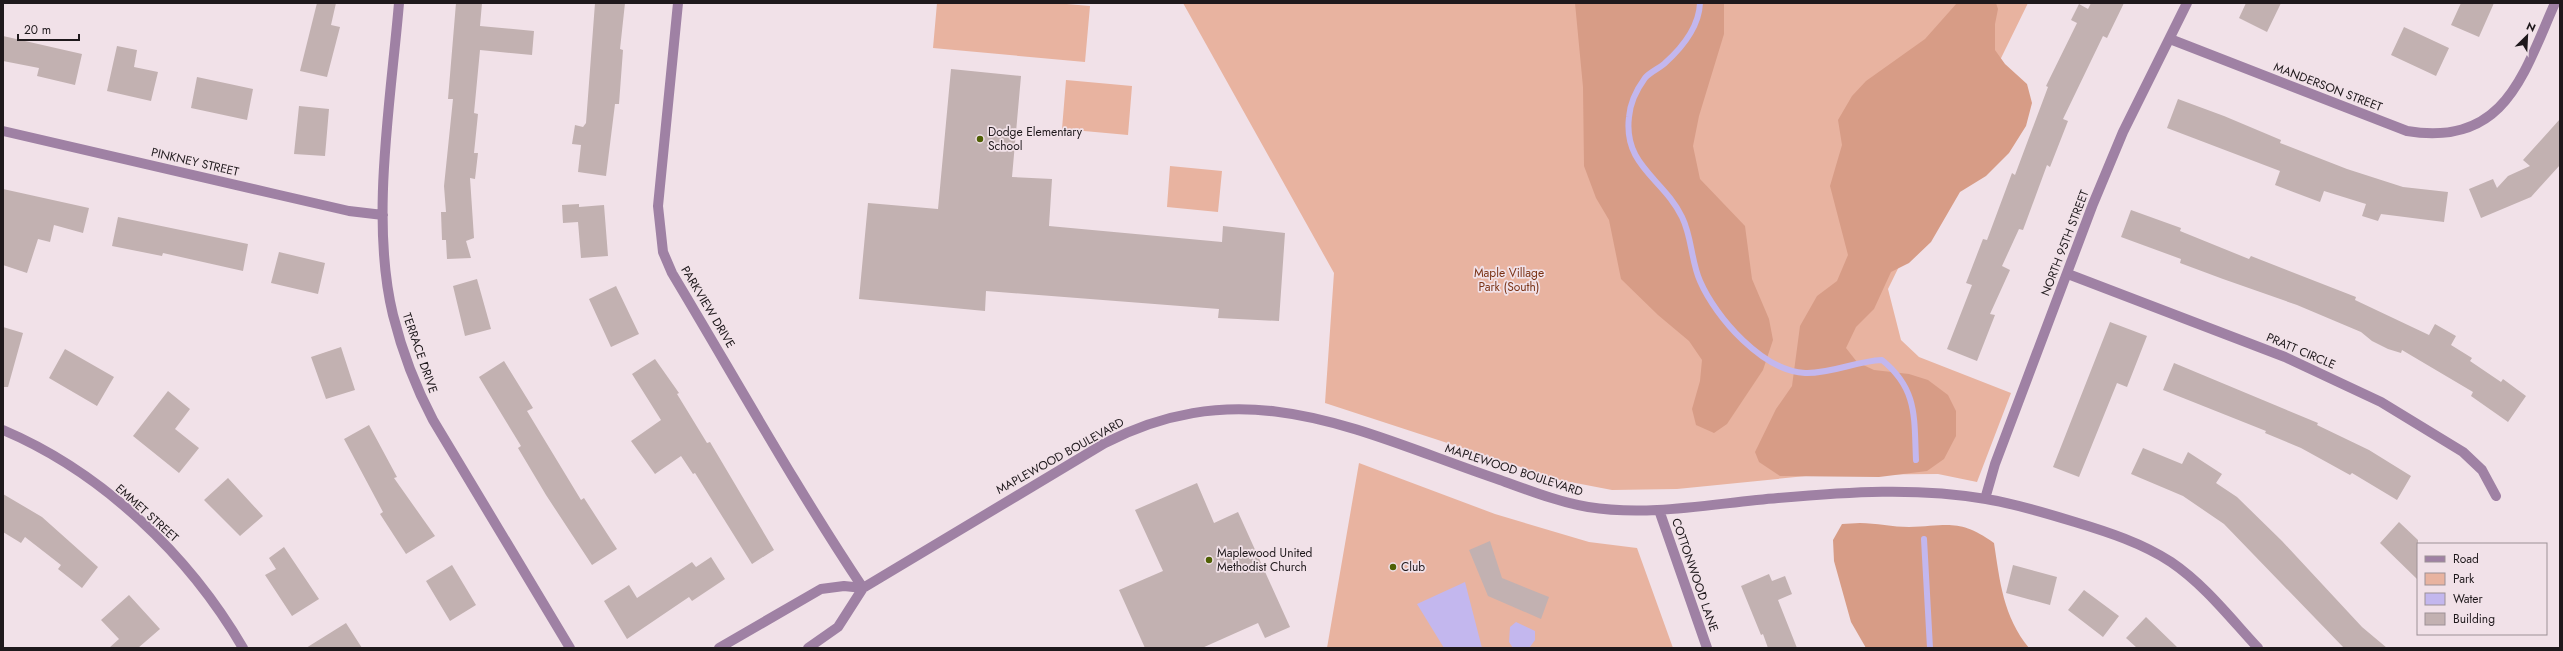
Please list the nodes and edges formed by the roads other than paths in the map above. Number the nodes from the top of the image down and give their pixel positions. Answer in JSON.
{"nodes":[{"id":1,"x":398,"y":3,"type":"edge"},
{"id":2,"x":678,"y":3,"type":"edge"},
{"id":3,"x":2187,"y":3,"type":"edge"},
{"id":4,"x":2555,"y":3,"type":"edge"},
{"id":5,"x":2170,"y":39,"type":"junction"},
{"id":6,"x":3,"y":131,"type":"edge"},
{"id":7,"x":383,"y":215,"type":"junction"},
{"id":8,"x":2068,"y":274,"type":"junction"},
{"id":9,"x":3,"y":430,"type":"edge"},
{"id":10,"x":2496,"y":496,"type":"dead end"},
{"id":11,"x":1985,"y":499,"type":"junction"},
{"id":12,"x":1660,"y":510,"type":"junction"},
{"id":13,"x":863,"y":588,"type":"junction"},
{"id":14,"x":243,"y":648,"type":"edge"},
{"id":15,"x":570,"y":648,"type":"edge"},
{"id":16,"x":719,"y":648,"type":"edge"},
{"id":17,"x":808,"y":648,"type":"edge"},
{"id":18,"x":1707,"y":648,"type":"edge"},
{"id":19,"x":2258,"y":648,"type":"edge"}],
"edges":[{"from":1,"to":7,"type":"street","name":"TERRACE DRIVE"},
{"from":2,"to":13,"type":"street","name":"PARKVIEW DRIVE"},
{"from":3,"to":5,"type":"street","name":"NORTH 95TH STREET"},
{"from":4,"to":5,"type":"street","name":"MANDERSON STREET"},
{"from":5,"to":8,"type":"street","name":"NORTH 95TH STREET"},
{"from":6,"to":7,"type":"street","name":"PINKNEY STREET"},
{"from":7,"to":15,"type":"street","name":"TERRACE DRIVE"},
{"from":8,"to":10,"type":"street","name":"PRATT CIRCLE"},
{"from":8,"to":11,"type":"street","name":"NORTH 95TH STREET"},
{"from":9,"to":14,"type":"street","name":"EMMET STREET"},
{"from":11,"to":12,"type":"street","name":"MAPLEWOOD BOULEVARD"},
{"from":11,"to":19,"type":"street","name":"MAPLEWOOD BOULEVARD"},
{"from":12,"to":13,"type":"street","name":"MAPLEWOOD BOULEVARD"},
{"from":12,"to":18,"type":"street","name":"COTTONWOOD LANE"},
{"from":13,"to":16,"type":"street"},
{"from":13,"to":17,"type":"street","name":"MAPLEWOOD BOULEVARD"}]}
